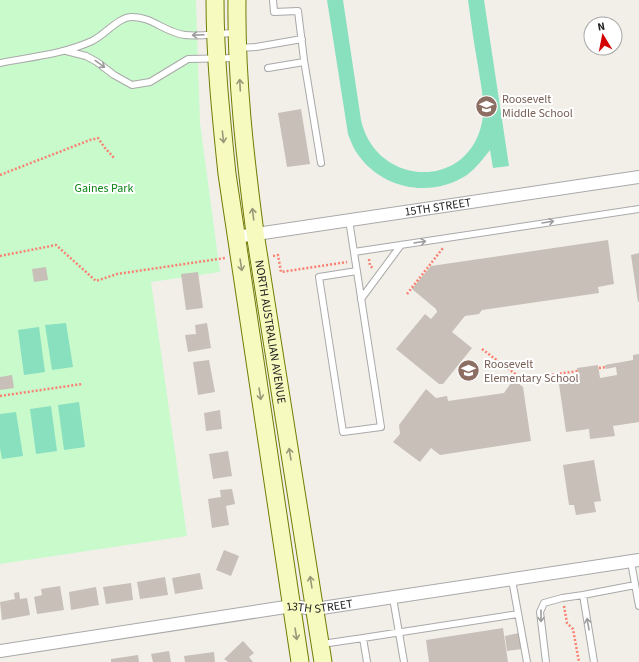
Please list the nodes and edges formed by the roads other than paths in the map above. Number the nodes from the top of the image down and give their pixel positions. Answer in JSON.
{"nodes":[{"id":1,"x":215,"y":0,"type":"edge"},
{"id":2,"x":237,"y":0,"type":"edge"},
{"id":3,"x":273,"y":0,"type":"edge"},
{"id":4,"x":215,"y":34,"type":"junction"},
{"id":5,"x":302,"y":39,"type":"junction"},
{"id":6,"x":237,"y":46,"type":"junction"},
{"id":7,"x":64,"y":50,"type":"junction"},
{"id":8,"x":217,"y":59,"type":"junction"},
{"id":9,"x":304,"y":62,"type":"junction"},
{"id":10,"x":0,"y":63,"type":"edge"},
{"id":11,"x":268,"y":68,"type":"dead end"},
{"id":12,"x":321,"y":163,"type":"dead end"},
{"id":13,"x":639,"y":177,"type":"edge"},
{"id":14,"x":639,"y":209,"type":"edge"},
{"id":15,"x":348,"y":220,"type":"junction"},
{"id":16,"x":255,"y":233,"type":"junction"},
{"id":17,"x":236,"y":236,"type":"junction"},
{"id":18,"x":401,"y":245,"type":"junction"},
{"id":19,"x":354,"y":252,"type":"junction"},
{"id":20,"x":357,"y":271,"type":"junction"},
{"id":21,"x":361,"y":299,"type":"junction"},
{"id":22,"x":635,"y":561,"type":"edge"},
{"id":23,"x":512,"y":580,"type":"junction"},
{"id":24,"x":635,"y":585,"type":"junction"},
{"id":25,"x":583,"y":595,"type":"junction"},
{"id":26,"x":393,"y":598,"type":"junction"},
{"id":27,"x":292,"y":606,"type":"junction"},
{"id":28,"x":639,"y":606,"type":"edge"},
{"id":29,"x":315,"y":609,"type":"junction"},
{"id":30,"x":518,"y":614,"type":"junction"},
{"id":31,"x":399,"y":632,"type":"junction"},
{"id":32,"x":363,"y":638,"type":"junction"},
{"id":33,"x":320,"y":644,"type":"junction"},
{"id":34,"x":0,"y":651,"type":"edge"},
{"id":35,"x":300,"y":662,"type":"edge"},
{"id":36,"x":323,"y":662,"type":"edge"},
{"id":37,"x":367,"y":662,"type":"edge"},
{"id":38,"x":404,"y":662,"type":"edge"},
{"id":39,"x":527,"y":662,"type":"edge"},
{"id":40,"x":546,"y":662,"type":"edge"},
{"id":41,"x":594,"y":662,"type":"edge"}],
"edges":[{"from":1,"to":4,"type":"main road","name":"NORTH AUSTRALIAN AVENUE"},
{"from":2,"to":6,"type":"main road","name":"NORTH AUSTRALIAN AVENUE"},
{"from":3,"to":5,"type":"lane"},
{"from":4,"to":6,"type":"lane"},
{"from":4,"to":7,"type":"lane","one_way":true},
{"from":4,"to":8,"type":"main road","name":"NORTH AUSTRALIAN AVENUE"},
{"from":5,"to":6,"type":"lane"},
{"from":5,"to":9,"type":"lane"},
{"from":6,"to":8,"type":"lane"},
{"from":16,"to":6,"type":"main road","name":"NORTH AUSTRALIAN AVENUE","one_way":true},
{"from":7,"to":8,"type":"lane","one_way":true},
{"from":7,"to":10,"type":"lane"},
{"from":8,"to":17,"type":"main road","name":"NORTH AUSTRALIAN AVENUE","one_way":true},
{"from":9,"to":11,"type":"lane"},
{"from":9,"to":12,"type":"lane"},
{"from":13,"to":15,"type":"street","name":"15TH STREET"},
{"from":18,"to":14,"type":"lane","one_way":true},
{"from":15,"to":16,"type":"street","name":"15TH STREET"},
{"from":15,"to":19,"type":"lane"},
{"from":16,"to":17,"type":"street","name":"15TH STREET"},
{"from":29,"to":16,"type":"main road","name":"NORTH AUSTRALIAN AVENUE","one_way":true},
{"from":17,"to":27,"type":"main road","name":"NORTH AUSTRALIAN AVENUE","one_way":true},
{"from":18,"to":19,"type":"lane"},
{"from":18,"to":21,"type":"lane"},
{"from":19,"to":20,"type":"lane"},
{"from":20,"to":21,"type":"lane"},
{"from":20,"to":21,"type":"lane"},
{"from":22,"to":23,"type":"street","name":"13TH STREET"},
{"from":22,"to":24,"type":"lane"},
{"from":23,"to":26,"type":"street","name":"13TH STREET"},
{"from":23,"to":30,"type":"lane"},
{"from":24,"to":25,"type":"lane"},
{"from":24,"to":28,"type":"lane"},
{"from":25,"to":40,"type":"lane","one_way":true},
{"from":41,"to":25,"type":"lane","one_way":true},
{"from":26,"to":29,"type":"street","name":"13TH STREET"},
{"from":26,"to":31,"type":"lane"},
{"from":27,"to":29,"type":"street","name":"13TH STREET"},
{"from":27,"to":34,"type":"street","name":"13TH STREET"},
{"from":27,"to":35,"type":"main road","name":"NORTH AUSTRALIAN AVENUE","one_way":true},
{"from":29,"to":33,"type":"main road","name":"NORTH AUSTRALIAN AVENUE"},
{"from":30,"to":31,"type":"lane"},
{"from":30,"to":39,"type":"lane"},
{"from":31,"to":32,"type":"lane"},
{"from":31,"to":38,"type":"lane"},
{"from":32,"to":33,"type":"lane"},
{"from":32,"to":37,"type":"lane"},
{"from":33,"to":36,"type":"main road","name":"NORTH AUSTRALIAN AVENUE"}]}
